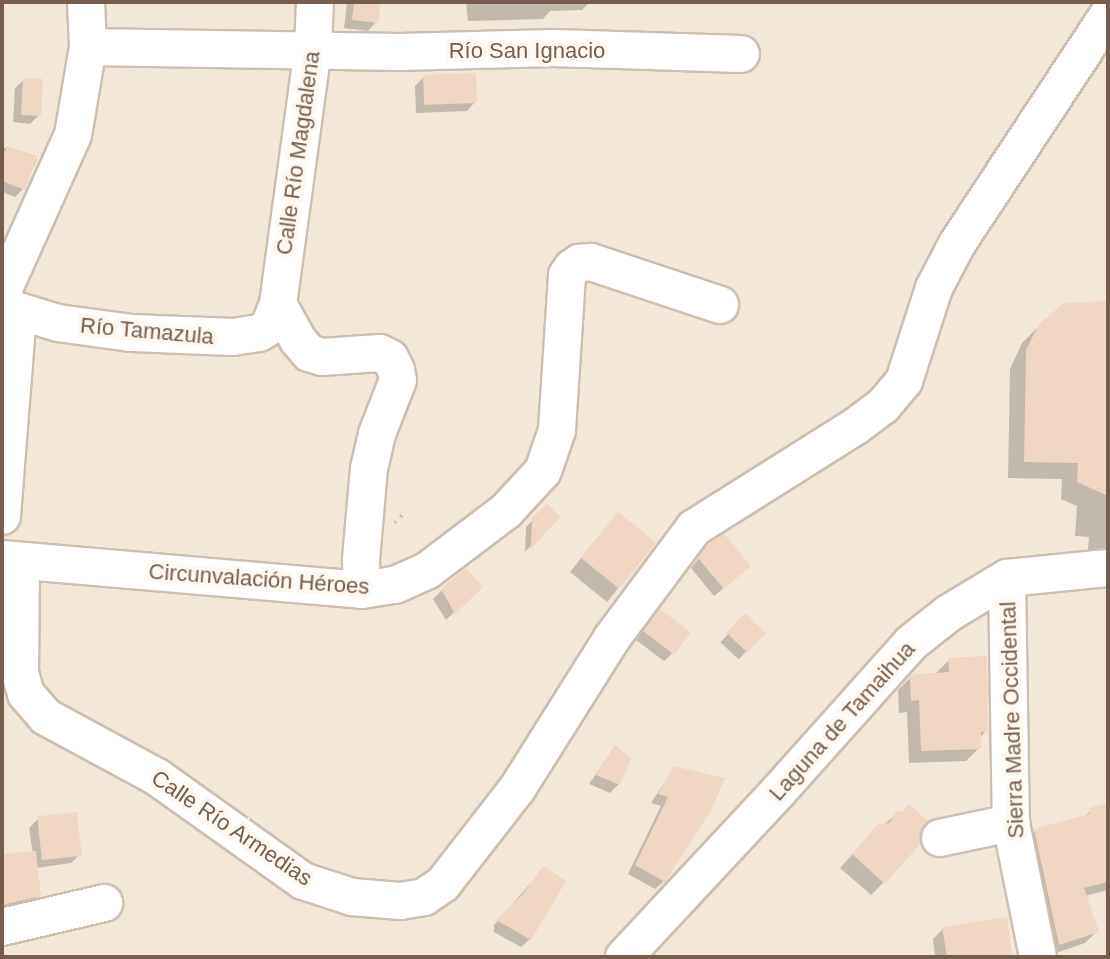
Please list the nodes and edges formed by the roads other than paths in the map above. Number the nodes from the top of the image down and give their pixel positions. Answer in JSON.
{"nodes":[{"id":1,"x":86,"y":2,"type":"edge"},
{"id":2,"x":315,"y":2,"type":"edge"},
{"id":3,"x":1108,"y":15,"type":"edge"},
{"id":4,"x":88,"y":47,"type":"junction"},
{"id":5,"x":313,"y":49,"type":"junction"},
{"id":6,"x":741,"y":54,"type":"dead end"},
{"id":7,"x":7,"y":304,"type":"edge"},
{"id":8,"x":278,"y":304,"type":"junction"},
{"id":9,"x":720,"y":305,"type":"dead end"},
{"id":10,"x":2,"y":516,"type":"edge"},
{"id":11,"x":11,"y":560,"type":"edge"},
{"id":12,"x":1108,"y":568,"type":"edge"},
{"id":13,"x":1007,"y":578,"type":"junction"},
{"id":14,"x":362,"y":590,"type":"junction"},
{"id":15,"x":1011,"y":823,"type":"junction"},
{"id":16,"x":940,"y":838,"type":"dead end"},
{"id":17,"x":104,"y":903,"type":"dead end"},
{"id":18,"x":2,"y":927,"type":"edge"},
{"id":19,"x":624,"y":957,"type":"edge"},
{"id":20,"x":1038,"y":957,"type":"edge"}],
"edges":[{"from":1,"to":4,"type":"street"},
{"from":2,"to":5,"type":"street","name":"Calle Río Magdalena"},
{"from":3,"to":11,"type":"street","name":"Calle Río Armedias"},
{"from":4,"to":5,"type":"street","name":"Río San Ignacio"},
{"from":4,"to":7,"type":"street"},
{"from":5,"to":6,"type":"street","name":"Río San Ignacio"},
{"from":5,"to":8,"type":"street","name":"Calle Río Magdalena"},
{"from":7,"to":8,"type":"street","name":"Río Tamazula"},
{"from":7,"to":10,"type":"street"},
{"from":8,"to":14,"type":"street"},
{"from":9,"to":14,"type":"street","name":"Circunvalación Héroes"},
{"from":11,"to":14,"type":"street","name":"Circunvalación Héroes"},
{"from":12,"to":13,"type":"street","name":"Laguna de Tamaihua"},
{"from":13,"to":15,"type":"street","name":"Sierra Madre Occidental"},
{"from":13,"to":19,"type":"street","name":"Laguna de Tamaihua"},
{"from":15,"to":16,"type":"street"},
{"from":15,"to":20,"type":"street","name":"Sierra Madre Occidental"},
{"from":17,"to":18,"type":"street"}]}
